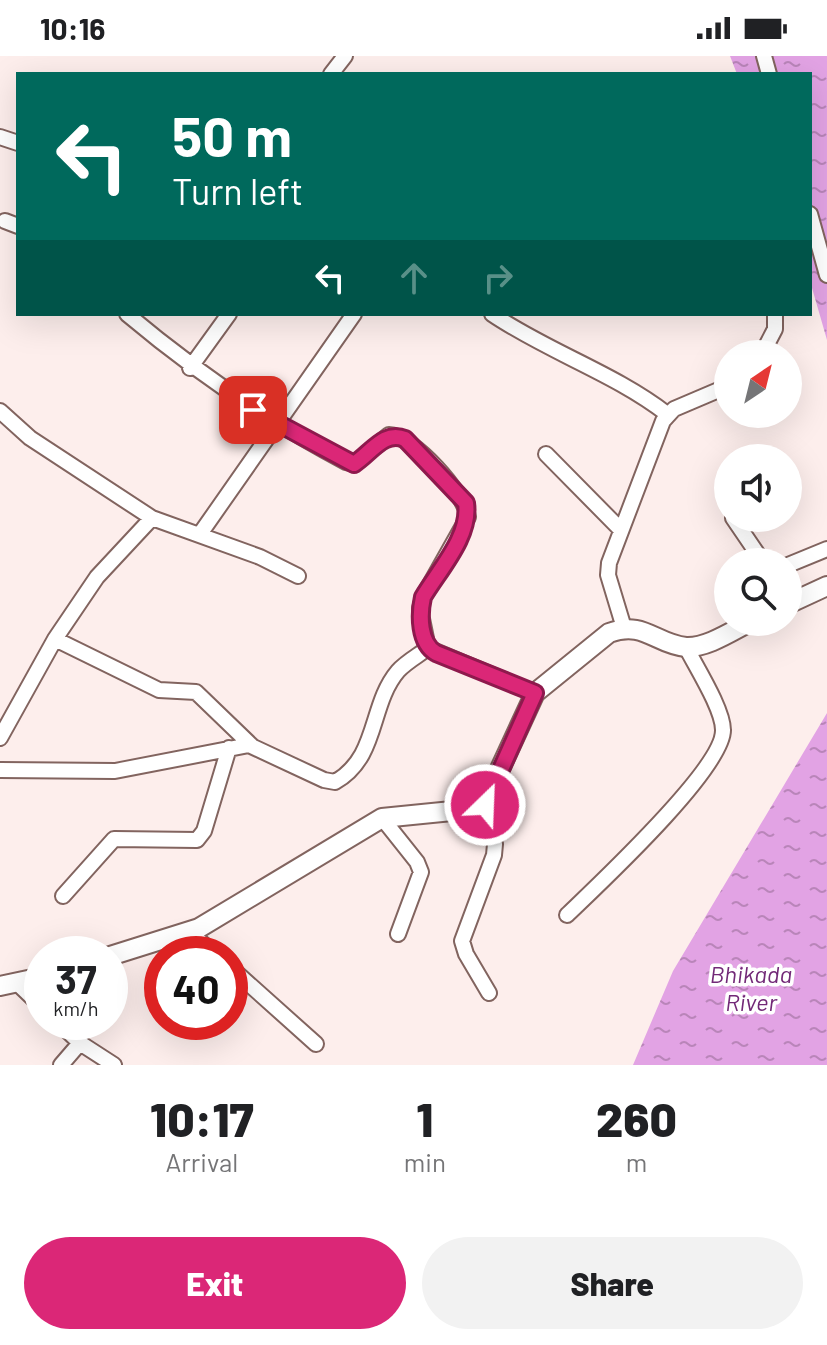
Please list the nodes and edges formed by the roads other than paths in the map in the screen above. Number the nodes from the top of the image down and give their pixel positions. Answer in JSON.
{"nodes":[{"id":1,"x":345,"y":56,"type":"edge"},
{"id":2,"x":333,"y":72,"type":"edge"},
{"id":3,"x":812,"y":221,"type":"edge"},
{"id":4,"x":827,"y":275,"type":"edge"},
{"id":5,"x":129,"y":316,"type":"edge"},
{"id":6,"x":228,"y":316,"type":"edge"},
{"id":7,"x":353,"y":316,"type":"edge"},
{"id":8,"x":495,"y":316,"type":"edge"},
{"id":9,"x":775,"y":316,"type":"edge"},
{"id":10,"x":769,"y":340,"type":"edge"},
{"id":11,"x":190,"y":368,"type":"junction"},
{"id":12,"x":714,"y":392,"type":"edge"},
{"id":13,"x":0,"y":411,"type":"edge"},
{"id":14,"x":667,"y":414,"type":"junction"},
{"id":15,"x":274,"y":424,"type":"junction"},
{"id":16,"x":546,"y":454,"type":"dead end"},
{"id":17,"x":152,"y":518,"type":"junction"},
{"id":18,"x":621,"y":530,"type":"junction"},
{"id":19,"x":200,"y":534,"type":"junction"},
{"id":20,"x":827,"y":549,"type":"edge"},
{"id":21,"x":802,"y":559,"type":"edge"},
{"id":22,"x":298,"y":576,"type":"dead end"},
{"id":23,"x":827,"y":586,"type":"edge"},
{"id":24,"x":802,"y":598,"type":"edge"},
{"id":25,"x":624,"y":628,"type":"junction"},
{"id":26,"x":720,"y":636,"type":"edge"},
{"id":27,"x":55,"y":639,"type":"junction"},
{"id":28,"x":686,"y":647,"type":"junction"},
{"id":29,"x":428,"y":648,"type":"junction"},
{"id":30,"x":535,"y":693,"type":"junction"},
{"id":31,"x":0,"y":738,"type":"edge"},
{"id":32,"x":252,"y":746,"type":"junction"},
{"id":33,"x":229,"y":748,"type":"junction"},
{"id":34,"x":0,"y":770,"type":"edge"},
{"id":35,"x":482,"y":808,"type":"junction"},
{"id":36,"x":382,"y":818,"type":"junction"},
{"id":37,"x":63,"y":896,"type":"dead end"},
{"id":38,"x":567,"y":915,"type":"dead end"},
{"id":39,"x":188,"y":931,"type":"junction"},
{"id":40,"x":398,"y":934,"type":"dead end"},
{"id":41,"x":194,"y":936,"type":"edge"},
{"id":42,"x":128,"y":950,"type":"edge"},
{"id":43,"x":248,"y":983,"type":"edge"},
{"id":44,"x":489,"y":993,"type":"dead end"},
{"id":45,"x":77,"y":1040,"type":"edge"},
{"id":46,"x":80,"y":1043,"type":"junction"},
{"id":47,"x":316,"y":1044,"type":"dead end"},
{"id":48,"x":61,"y":1065,"type":"edge"},
{"id":49,"x":114,"y":1065,"type":"edge"}],
"edges":[{"from":1,"to":2,"type":"street"},
{"from":3,"to":4,"type":"street"},
{"from":5,"to":11,"type":"street"},
{"from":6,"to":11,"type":"street"},
{"from":7,"to":15,"type":"street"},
{"from":8,"to":14,"type":"street"},
{"from":9,"to":10,"type":"street"},
{"from":11,"to":15,"type":"street"},
{"from":12,"to":14,"type":"street"},
{"from":13,"to":17,"type":"street"},
{"from":14,"to":18,"type":"street"},
{"from":15,"to":19,"type":"street"},
{"from":15,"to":29,"type":"street"},
{"from":16,"to":18,"type":"street"},
{"from":17,"to":19,"type":"street"},
{"from":17,"to":27,"type":"street"},
{"from":18,"to":25,"type":"street"},
{"from":19,"to":22,"type":"street"},
{"from":20,"to":21,"type":"street"},
{"from":23,"to":24,"type":"street"},
{"from":25,"to":28,"type":"street"},
{"from":25,"to":30,"type":"street"},
{"from":26,"to":28,"type":"street"},
{"from":27,"to":31,"type":"street"},
{"from":27,"to":32,"type":"street"},
{"from":28,"to":38,"type":"street"},
{"from":29,"to":30,"type":"street"},
{"from":29,"to":32,"type":"street"},
{"from":30,"to":35,"type":"street"},
{"from":32,"to":33,"type":"street"},
{"from":33,"to":34,"type":"street"},
{"from":33,"to":37,"type":"street"},
{"from":35,"to":36,"type":"street"},
{"from":35,"to":44,"type":"street"},
{"from":36,"to":39,"type":"street"},
{"from":36,"to":40,"type":"street"},
{"from":39,"to":41,"type":"street"},
{"from":39,"to":42,"type":"street"},
{"from":43,"to":47,"type":"street"},
{"from":45,"to":46,"type":"street"},
{"from":46,"to":48,"type":"street"},
{"from":46,"to":49,"type":"street"}]}
